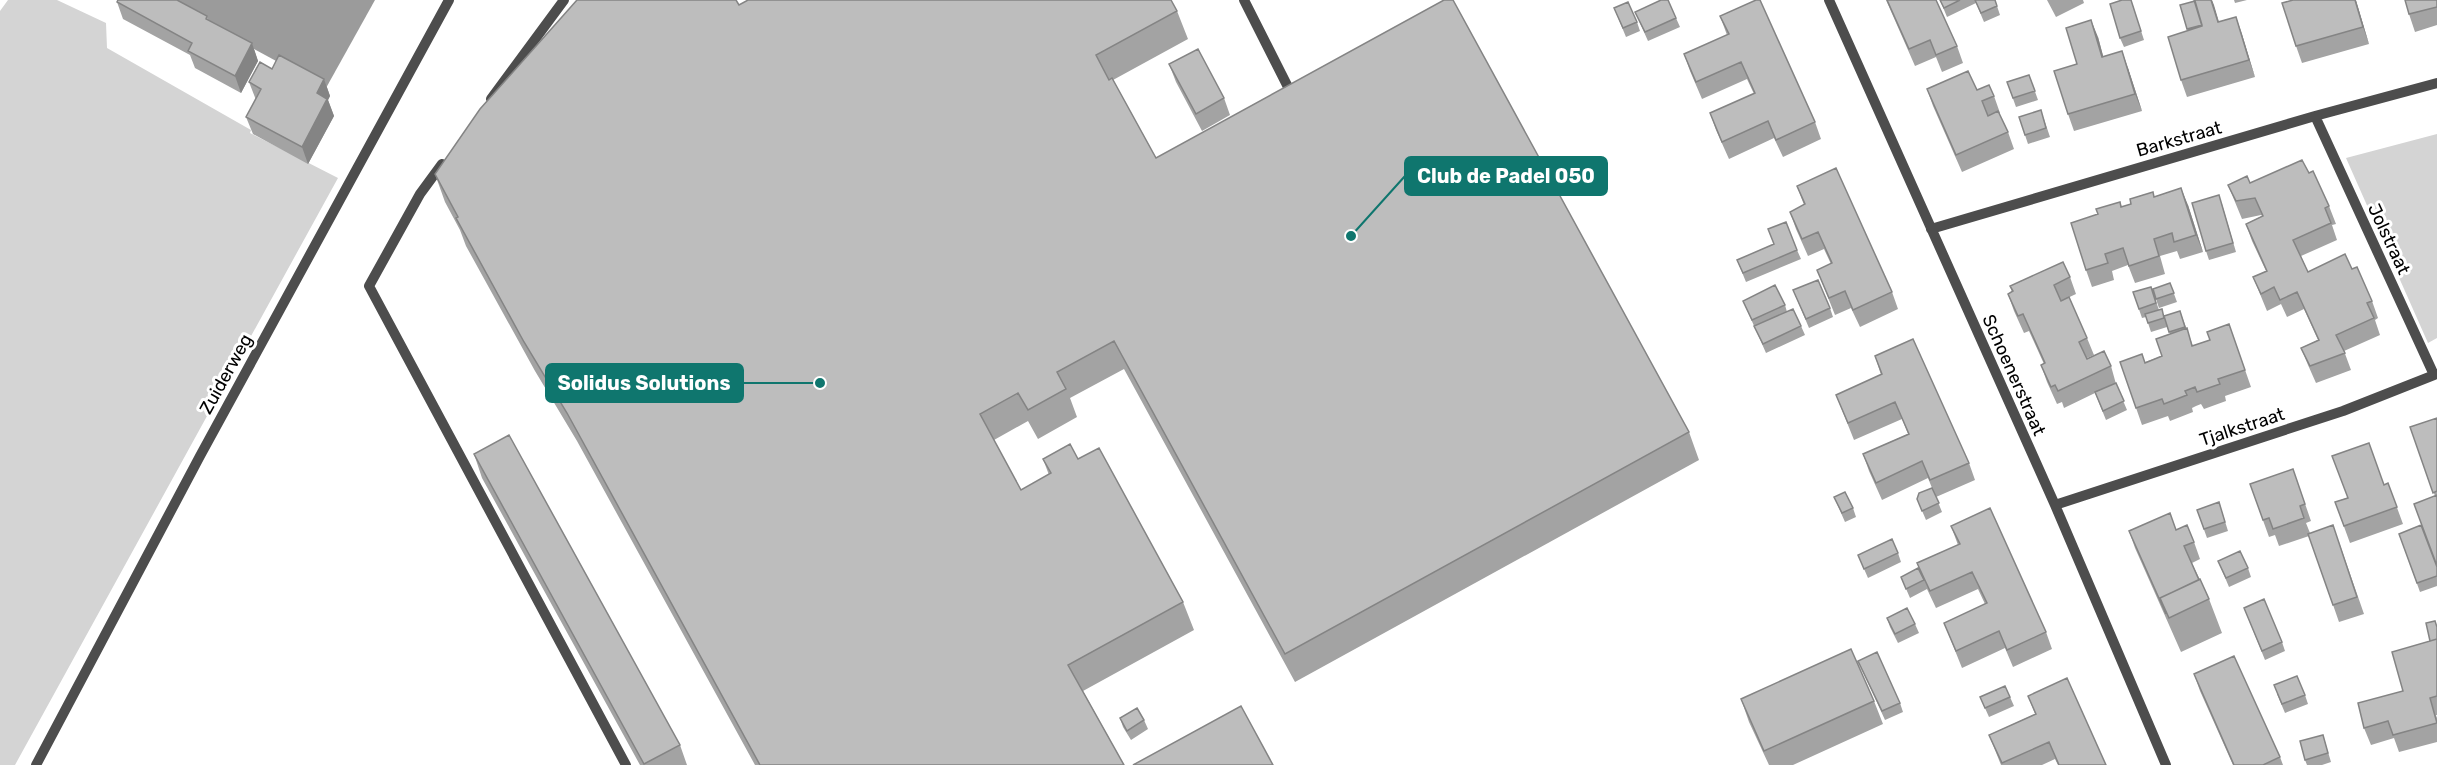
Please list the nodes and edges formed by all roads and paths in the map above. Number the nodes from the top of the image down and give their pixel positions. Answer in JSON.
{"nodes":[{"id":1,"x":449,"y":0,"type":"edge"},
{"id":2,"x":564,"y":0,"type":"edge"},
{"id":3,"x":1244,"y":0,"type":"edge"},
{"id":4,"x":1829,"y":0,"type":"edge"},
{"id":5,"x":2437,"y":82,"type":"edge"},
{"id":6,"x":1291,"y":93,"type":"edge"},
{"id":7,"x":482,"y":111,"type":"edge"},
{"id":8,"x":2315,"y":116,"type":"junction"},
{"id":9,"x":448,"y":157,"type":"edge"},
{"id":10,"x":1931,"y":229,"type":"junction"},
{"id":11,"x":2435,"y":375,"type":"edge"},
{"id":12,"x":2055,"y":506,"type":"junction"},
{"id":13,"x":36,"y":765,"type":"edge"},
{"id":14,"x":626,"y":765,"type":"edge"},
{"id":15,"x":2166,"y":765,"type":"edge"}],
"edges":[{"from":1,"to":13,"type":"street","name":"Zuiderweg"},
{"from":2,"to":7,"type":"street"},
{"from":3,"to":6,"type":"street"},
{"from":4,"to":10,"type":"street","name":"Schoenerstraat"},
{"from":5,"to":8,"type":"street","name":"Barkstraat"},
{"from":8,"to":10,"type":"street","name":"Barkstraat"},
{"from":8,"to":11,"type":"street","name":"Jolstraat"},
{"from":9,"to":14,"type":"street"},
{"from":10,"to":12,"type":"street","name":"Schoenerstraat"},
{"from":11,"to":12,"type":"street","name":"Tjalkstraat"},
{"from":12,"to":15,"type":"street","name":"Schoenerstraat"}]}
